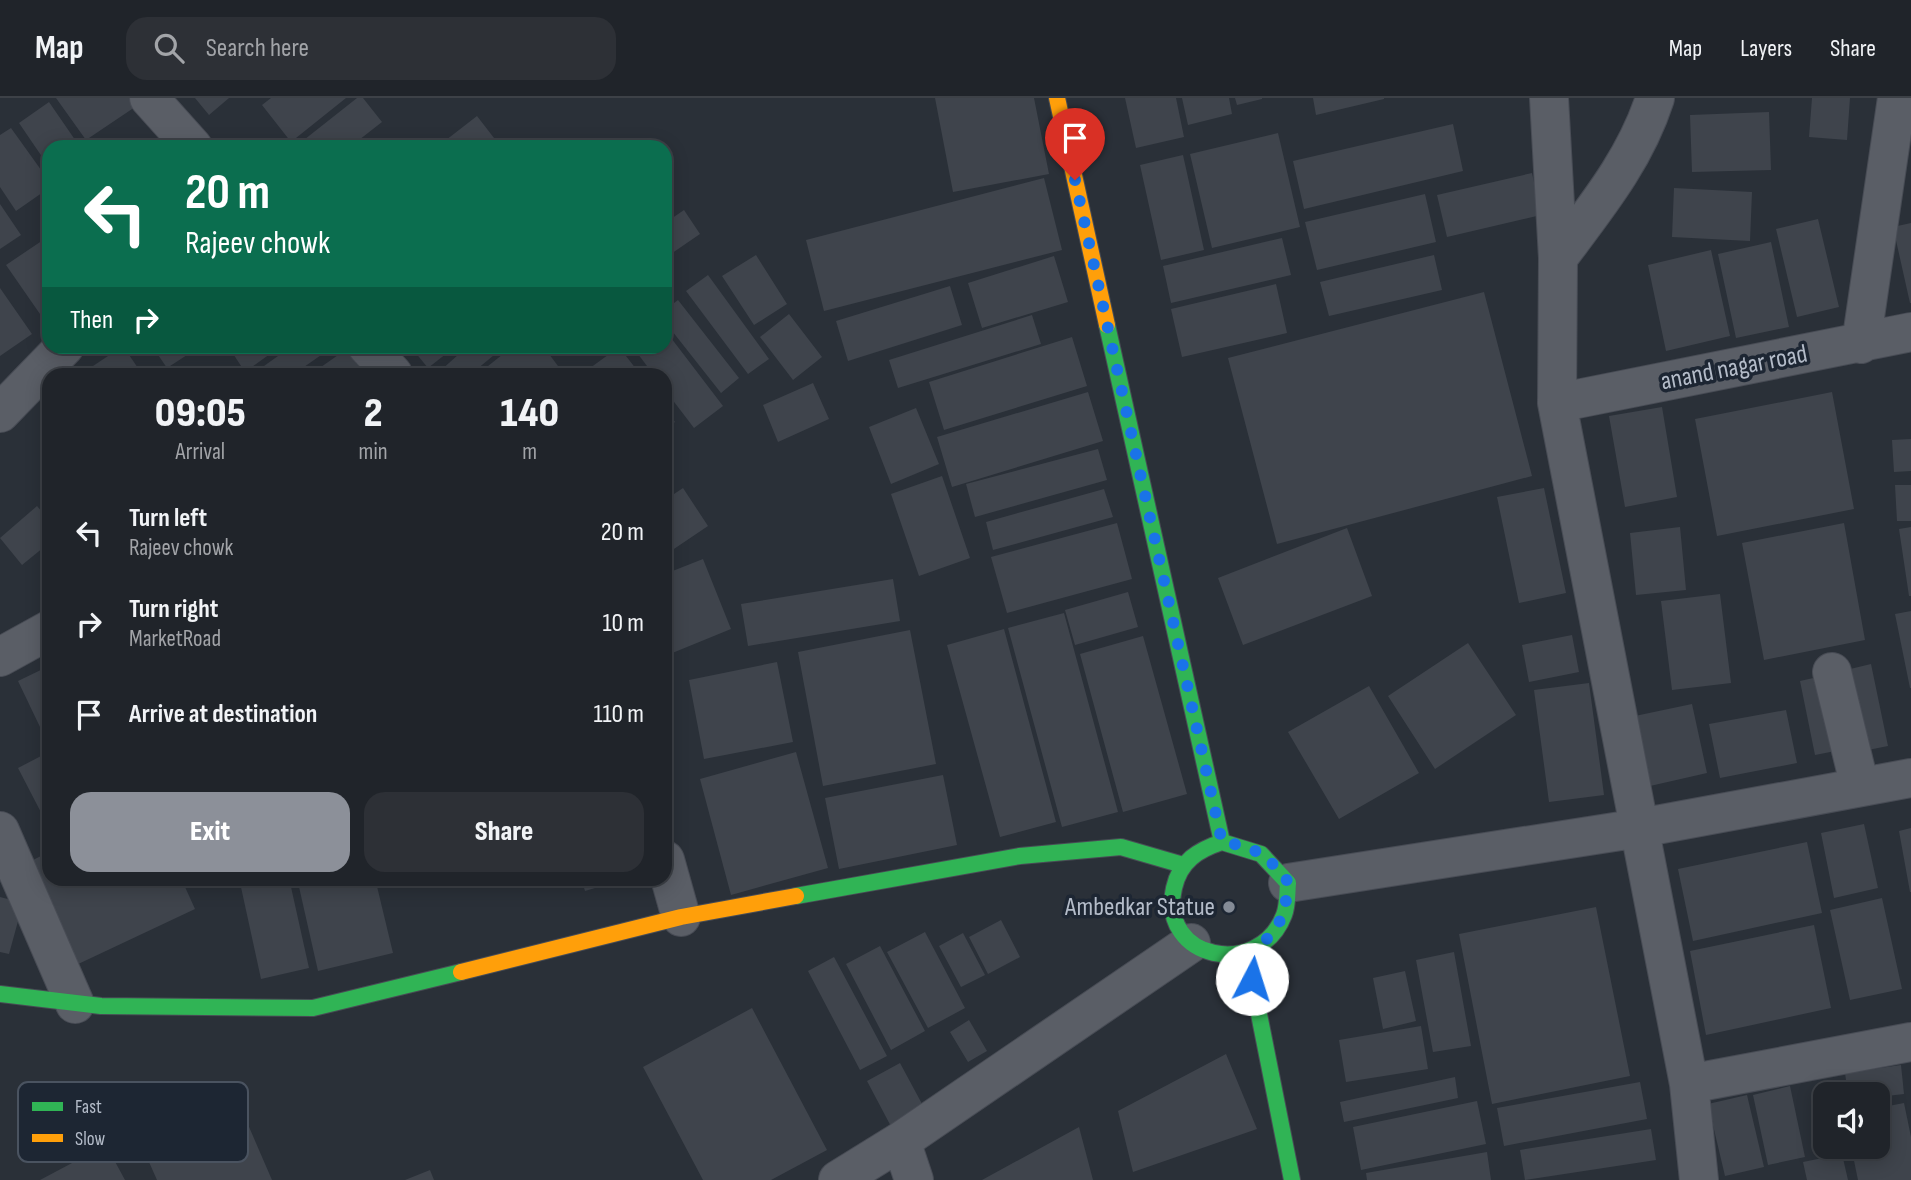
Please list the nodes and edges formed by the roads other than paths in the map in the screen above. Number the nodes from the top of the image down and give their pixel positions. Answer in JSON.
{"nodes":[{"id":1,"x":149,"y":98,"type":"edge"},
{"id":2,"x":1057,"y":98,"type":"edge"},
{"id":3,"x":1549,"y":98,"type":"edge"},
{"id":4,"x":1655,"y":98,"type":"edge"},
{"id":5,"x":1896,"y":98,"type":"edge"},
{"id":6,"x":187,"y":140,"type":"edge"},
{"id":7,"x":1558,"y":258,"type":"junction"},
{"id":8,"x":1911,"y":332,"type":"edge"},
{"id":9,"x":1861,"y":344,"type":"junction"},
{"id":10,"x":57,"y":354,"type":"edge"},
{"id":11,"x":374,"y":354,"type":"edge"},
{"id":12,"x":44,"y":368,"type":"edge"},
{"id":13,"x":387,"y":368,"type":"edge"},
{"id":14,"x":42,"y":370,"type":"edge"},
{"id":15,"x":1557,"y":402,"type":"junction"},
{"id":16,"x":0,"y":413,"type":"edge"},
{"id":17,"x":42,"y":634,"type":"edge"},
{"id":18,"x":0,"y":657,"type":"edge"},
{"id":19,"x":1832,"y":672,"type":"dead end"},
{"id":20,"x":1911,"y":778,"type":"edge"},
{"id":21,"x":1860,"y":787,"type":"junction"},
{"id":22,"x":1640,"y":828,"type":"junction"},
{"id":23,"x":0,"y":831,"type":"edge"},
{"id":24,"x":1222,"y":842,"type":"junction"},
{"id":25,"x":1183,"y":865,"type":"junction"},
{"id":26,"x":1289,"y":883,"type":"junction"},
{"id":27,"x":672,"y":884,"type":"edge"},
{"id":28,"x":681,"y":917,"type":"junction"},
{"id":29,"x":1191,"y":943,"type":"junction"},
{"id":30,"x":1247,"y":954,"type":"junction"},
{"id":31,"x":0,"y":993,"type":"edge"},
{"id":32,"x":75,"y":1004,"type":"junction"},
{"id":33,"x":1911,"y":1042,"type":"edge"},
{"id":34,"x":1689,"y":1084,"type":"junction"},
{"id":35,"x":901,"y":1141,"type":"junction"},
{"id":36,"x":838,"y":1180,"type":"edge"},
{"id":37,"x":914,"y":1180,"type":"edge"},
{"id":38,"x":1292,"y":1180,"type":"edge"},
{"id":39,"x":1699,"y":1180,"type":"edge"}],
"edges":[{"from":1,"to":6,"type":"street"},
{"from":2,"to":24,"type":"street"},
{"from":3,"to":7,"type":"street"},
{"from":4,"to":7,"type":"street"},
{"from":5,"to":9,"type":"street"},
{"from":7,"to":15,"type":"street"},
{"from":8,"to":9,"type":"street","name":"anand nagar road"},
{"from":9,"to":15,"type":"street","name":"anand nagar road"},
{"from":10,"to":12,"type":"street"},
{"from":11,"to":13,"type":"street"},
{"from":14,"to":16,"type":"street"},
{"from":15,"to":22,"type":"street"},
{"from":17,"to":18,"type":"street"},
{"from":19,"to":21,"type":"street"},
{"from":20,"to":21,"type":"street"},
{"from":21,"to":22,"type":"street"},
{"from":22,"to":26,"type":"street"},
{"from":22,"to":34,"type":"street"},
{"from":23,"to":32,"type":"street"},
{"from":24,"to":25,"type":"street"},
{"from":24,"to":26,"type":"street"},
{"from":25,"to":28,"type":"street"},
{"from":25,"to":29,"type":"street"},
{"from":26,"to":30,"type":"street"},
{"from":27,"to":28,"type":"street"},
{"from":28,"to":32,"type":"street"},
{"from":29,"to":30,"type":"street"},
{"from":29,"to":35,"type":"street"},
{"from":30,"to":38,"type":"street"},
{"from":31,"to":32,"type":"street"},
{"from":33,"to":34,"type":"street"},
{"from":34,"to":39,"type":"street"},
{"from":35,"to":36,"type":"street"},
{"from":35,"to":37,"type":"street"}]}
